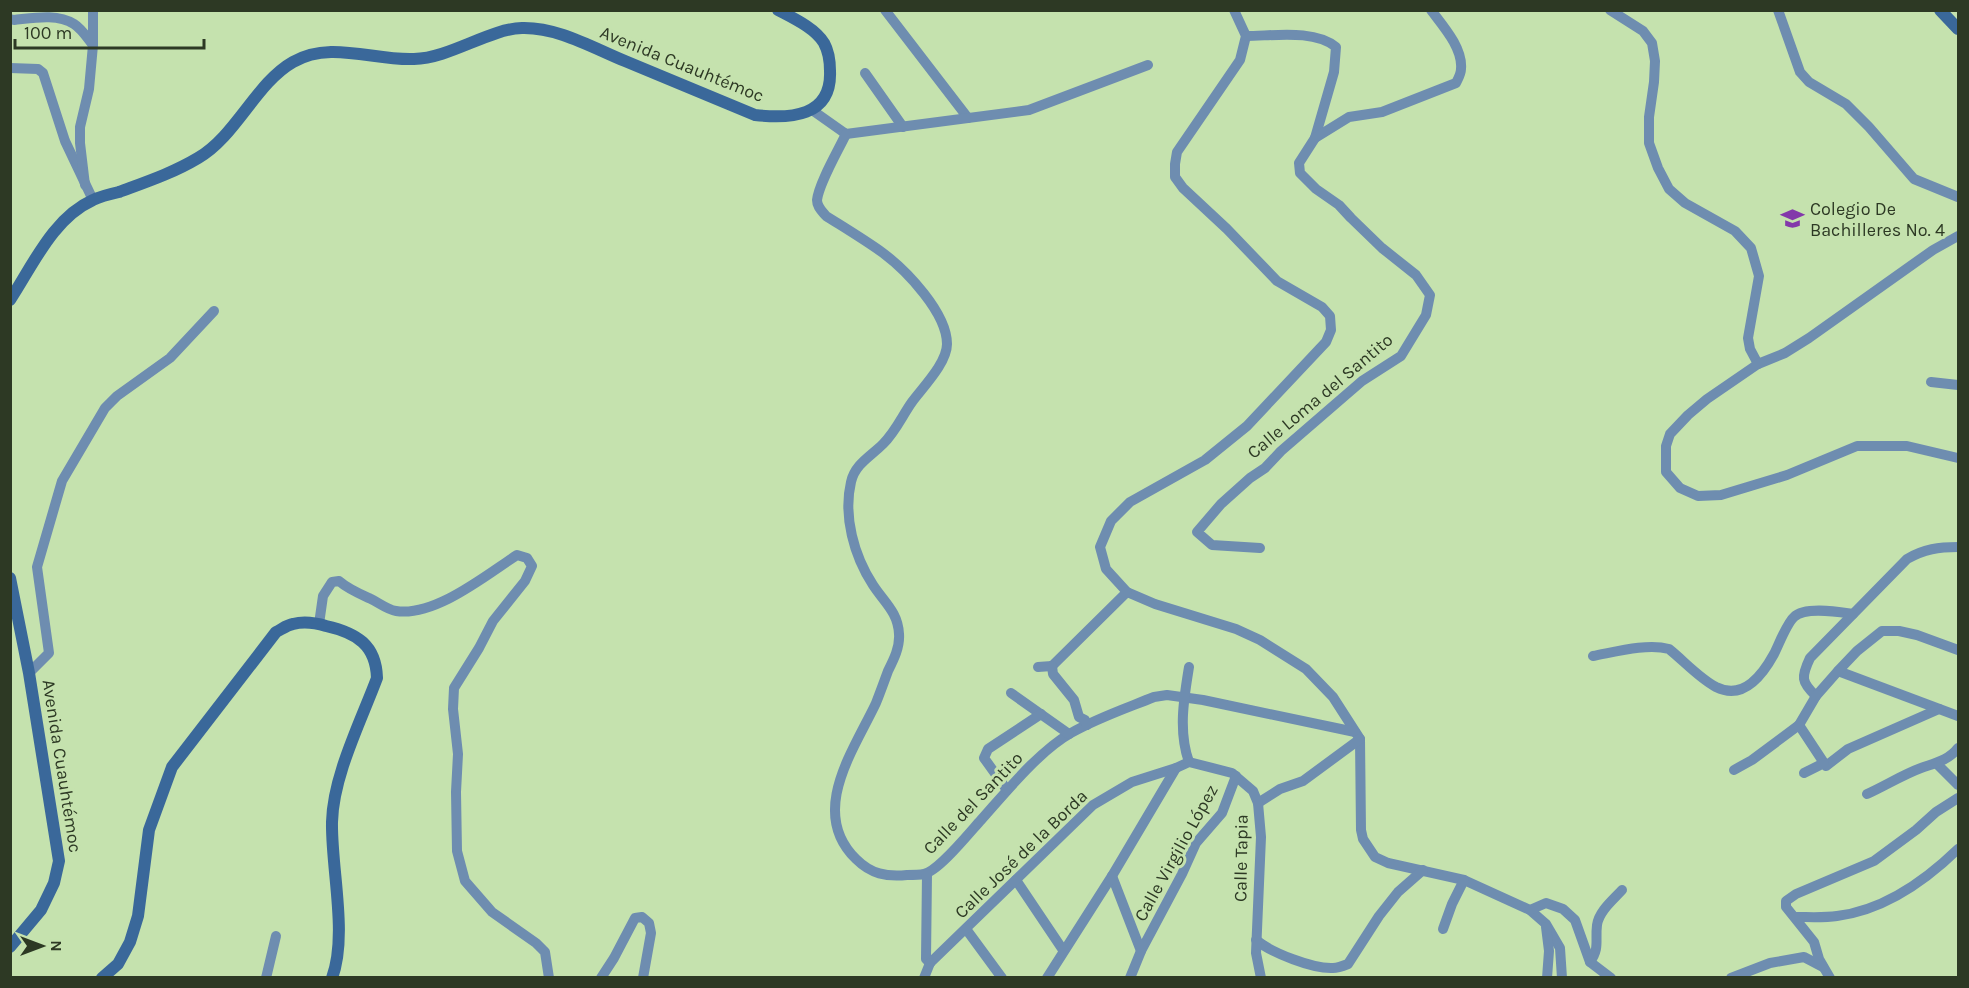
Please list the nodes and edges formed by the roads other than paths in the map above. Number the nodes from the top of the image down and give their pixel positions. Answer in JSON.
{"nodes":[{"id":1,"x":93,"y":10,"type":"edge"},
{"id":2,"x":778,"y":10,"type":"edge"},
{"id":3,"x":885,"y":10,"type":"edge"},
{"id":4,"x":1431,"y":10,"type":"edge"},
{"id":5,"x":1610,"y":10,"type":"edge"},
{"id":6,"x":1778,"y":10,"type":"edge"},
{"id":7,"x":1940,"y":10,"type":"edge"},
{"id":8,"x":1233,"y":11,"type":"edge"},
{"id":9,"x":10,"y":18,"type":"edge"},
{"id":10,"x":1959,"y":29,"type":"edge"},
{"id":11,"x":1246,"y":36,"type":"junction"},
{"id":12,"x":93,"y":45,"type":"junction"},
{"id":13,"x":1148,"y":65,"type":"dead end"},
{"id":14,"x":10,"y":68,"type":"edge"},
{"id":15,"x":865,"y":73,"type":"dead end"},
{"id":16,"x":812,"y":110,"type":"junction"},
{"id":17,"x":968,"y":118,"type":"junction"},
{"id":18,"x":903,"y":127,"type":"junction"},
{"id":19,"x":846,"y":134,"type":"junction"},
{"id":20,"x":1315,"y":138,"type":"junction"},
{"id":21,"x":85,"y":185,"type":"junction"},
{"id":22,"x":1959,"y":197,"type":"edge"},
{"id":23,"x":93,"y":200,"type":"junction"},
{"id":24,"x":1959,"y":236,"type":"edge"},
{"id":25,"x":10,"y":300,"type":"edge"},
{"id":26,"x":214,"y":311,"type":"dead end"},
{"id":27,"x":1758,"y":364,"type":"junction"},
{"id":28,"x":1931,"y":382,"type":"dead end"},
{"id":29,"x":1959,"y":385,"type":"edge"},
{"id":30,"x":1959,"y":458,"type":"edge"},
{"id":31,"x":1959,"y":547,"type":"edge"},
{"id":32,"x":1260,"y":548,"type":"dead end"},
{"id":33,"x":10,"y":578,"type":"edge"},
{"id":34,"x":1127,"y":592,"type":"junction"},
{"id":35,"x":1853,"y":614,"type":"junction"},
{"id":36,"x":319,"y":624,"type":"junction"},
{"id":37,"x":1959,"y":650,"type":"edge"},
{"id":38,"x":1593,"y":656,"type":"dead end"},
{"id":39,"x":1052,"y":666,"type":"junction"},
{"id":40,"x":1189,"y":666,"type":"dead end"},
{"id":41,"x":1038,"y":667,"type":"dead end"},
{"id":42,"x":1838,"y":670,"type":"junction"},
{"id":43,"x":29,"y":673,"type":"junction"},
{"id":44,"x":1011,"y":693,"type":"dead end"},
{"id":45,"x":1816,"y":696,"type":"junction"},
{"id":46,"x":1184,"y":697,"type":"junction"},
{"id":47,"x":1939,"y":709,"type":"junction"},
{"id":48,"x":1041,"y":714,"type":"junction"},
{"id":49,"x":1959,"y":716,"type":"edge"},
{"id":50,"x":1087,"y":725,"type":"junction"},
{"id":51,"x":1799,"y":725,"type":"junction"},
{"id":52,"x":1069,"y":734,"type":"junction"},
{"id":53,"x":1358,"y":736,"type":"junction"},
{"id":54,"x":1959,"y":747,"type":"edge"},
{"id":55,"x":1189,"y":762,"type":"junction"},
{"id":56,"x":1825,"y":764,"type":"junction"},
{"id":57,"x":1937,"y":764,"type":"junction"},
{"id":58,"x":1176,"y":768,"type":"junction"},
{"id":59,"x":1734,"y":770,"type":"dead end"},
{"id":60,"x":1804,"y":772,"type":"dead end"},
{"id":61,"x":1236,"y":776,"type":"junction"},
{"id":62,"x":1959,"y":785,"type":"edge"},
{"id":63,"x":1007,"y":790,"type":"junction"},
{"id":64,"x":1867,"y":794,"type":"dead end"},
{"id":65,"x":1959,"y":798,"type":"edge"},
{"id":66,"x":1258,"y":803,"type":"junction"},
{"id":67,"x":1959,"y":849,"type":"edge"},
{"id":68,"x":1423,"y":870,"type":"junction"},
{"id":69,"x":927,"y":874,"type":"junction"},
{"id":70,"x":1112,"y":876,"type":"junction"},
{"id":71,"x":1016,"y":880,"type":"junction"},
{"id":72,"x":1464,"y":880,"type":"junction"},
{"id":73,"x":1622,"y":890,"type":"dead end"},
{"id":74,"x":1530,"y":910,"type":"junction"},
{"id":75,"x":1795,"y":917,"type":"junction"},
{"id":76,"x":1546,"y":924,"type":"junction"},
{"id":77,"x":966,"y":929,"type":"junction"},
{"id":78,"x":1443,"y":929,"type":"dead end"},
{"id":79,"x":276,"y":936,"type":"dead end"},
{"id":80,"x":1256,"y":940,"type":"junction"},
{"id":81,"x":10,"y":947,"type":"edge"},
{"id":82,"x":1063,"y":950,"type":"junction"},
{"id":83,"x":1141,"y":951,"type":"junction"},
{"id":84,"x":1590,"y":962,"type":"junction"},
{"id":85,"x":930,"y":963,"type":"junction"},
{"id":86,"x":1828,"y":973,"type":"edge"},
{"id":87,"x":1000,"y":976,"type":"edge"},
{"id":88,"x":102,"y":978,"type":"edge"},
{"id":89,"x":266,"y":978,"type":"edge"},
{"id":90,"x":332,"y":978,"type":"edge"},
{"id":91,"x":549,"y":978,"type":"edge"},
{"id":92,"x":601,"y":978,"type":"edge"},
{"id":93,"x":643,"y":978,"type":"edge"},
{"id":94,"x":924,"y":978,"type":"edge"},
{"id":95,"x":1047,"y":978,"type":"edge"},
{"id":96,"x":1130,"y":978,"type":"edge"},
{"id":97,"x":1261,"y":978,"type":"edge"},
{"id":98,"x":1547,"y":978,"type":"edge"},
{"id":99,"x":1562,"y":978,"type":"edge"},
{"id":100,"x":1611,"y":978,"type":"edge"},
{"id":101,"x":1731,"y":978,"type":"edge"}],
"edges":[{"from":1,"to":12,"type":"street"},
{"from":2,"to":16,"type":"main road"},
{"from":3,"to":17,"type":"street"},
{"from":4,"to":20,"type":"street","name":"Calle Loma del Santito"},
{"from":5,"to":27,"type":"street"},
{"from":6,"to":22,"type":"street"},
{"from":7,"to":10,"type":"main road"},
{"from":8,"to":11,"type":"street"},
{"from":9,"to":12,"type":"street"},
{"from":11,"to":20,"type":"street"},
{"from":11,"to":34,"type":"street","name":"Calle Loma del Santito"},
{"from":12,"to":21,"type":"street"},
{"from":13,"to":17,"type":"street"},
{"from":14,"to":21,"type":"street"},
{"from":15,"to":18,"type":"street"},
{"from":16,"to":19,"type":"street"},
{"from":16,"to":23,"type":"main road","name":"Avenida Cuauhtémoc"},
{"from":17,"to":18,"type":"street"},
{"from":18,"to":19,"type":"street"},
{"from":19,"to":69,"type":"street","name":"Calle del Santito"},
{"from":20,"to":32,"type":"street","name":"Calle Loma del Santito"},
{"from":21,"to":23,"type":"street"},
{"from":23,"to":25,"type":"main road","name":"Avenida Cuauhtémoc"},
{"from":24,"to":27,"type":"street"},
{"from":26,"to":43,"type":"street"},
{"from":27,"to":30,"type":"street"},
{"from":28,"to":29,"type":"street"},
{"from":31,"to":35,"type":"street"},
{"from":33,"to":43,"type":"main road","name":"Avenida Cuauhtémoc"},
{"from":34,"to":39,"type":"street"},
{"from":34,"to":53,"type":"street"},
{"from":35,"to":38,"type":"street"},
{"from":35,"to":45,"type":"street"},
{"from":36,"to":88,"type":"main road"},
{"from":36,"to":90,"type":"main road"},
{"from":36,"to":91,"type":"street"},
{"from":37,"to":42,"type":"street"},
{"from":39,"to":41,"type":"street"},
{"from":39,"to":50,"type":"street"},
{"from":40,"to":46,"type":"street"},
{"from":42,"to":45,"type":"street"},
{"from":42,"to":47,"type":"street"},
{"from":43,"to":81,"type":"main road","name":"Avenida Cuauhtémoc"},
{"from":44,"to":48,"type":"street"},
{"from":45,"to":51,"type":"street"},
{"from":46,"to":50,"type":"street","name":"Calle del Santito"},
{"from":46,"to":53,"type":"street","name":"Calle del Santito"},
{"from":46,"to":55,"type":"street"},
{"from":47,"to":49,"type":"street"},
{"from":47,"to":56,"type":"street"},
{"from":48,"to":52,"type":"street"},
{"from":48,"to":63,"type":"street"},
{"from":50,"to":52,"type":"street","name":"Calle del Santito"},
{"from":51,"to":56,"type":"street"},
{"from":51,"to":59,"type":"street"},
{"from":52,"to":63,"type":"street","name":"Calle del Santito"},
{"from":53,"to":66,"type":"street"},
{"from":53,"to":68,"type":"street"},
{"from":54,"to":57,"type":"street"},
{"from":55,"to":58,"type":"street"},
{"from":55,"to":61,"type":"street"},
{"from":56,"to":60,"type":"street"},
{"from":57,"to":62,"type":"street"},
{"from":57,"to":64,"type":"street"},
{"from":58,"to":70,"type":"street"},
{"from":58,"to":71,"type":"street","name":"Calle José de la Borda"},
{"from":61,"to":66,"type":"street","name":"Calle Tapia"},
{"from":61,"to":83,"type":"street","name":"Calle Virgilio López"},
{"from":63,"to":69,"type":"street","name":"Calle del Santito"},
{"from":65,"to":75,"type":"street"},
{"from":66,"to":80,"type":"street","name":"Calle Tapia"},
{"from":67,"to":75,"type":"street"},
{"from":68,"to":72,"type":"street"},
{"from":68,"to":80,"type":"street"},
{"from":69,"to":85,"type":"street"},
{"from":70,"to":82,"type":"street"},
{"from":70,"to":83,"type":"street"},
{"from":71,"to":77,"type":"street","name":"Calle José de la Borda"},
{"from":71,"to":82,"type":"street"},
{"from":72,"to":74,"type":"street"},
{"from":72,"to":78,"type":"street"},
{"from":73,"to":84,"type":"street"},
{"from":74,"to":76,"type":"street"},
{"from":74,"to":84,"type":"street"},
{"from":75,"to":86,"type":"street"},
{"from":76,"to":98,"type":"street"},
{"from":76,"to":99,"type":"street"},
{"from":77,"to":85,"type":"street","name":"Calle José de la Borda"},
{"from":77,"to":87,"type":"street"},
{"from":79,"to":89,"type":"street"},
{"from":80,"to":97,"type":"street","name":"Calle Tapia"},
{"from":82,"to":95,"type":"street"},
{"from":83,"to":96,"type":"street","name":"Calle Virgilio López"},
{"from":84,"to":100,"type":"street"},
{"from":85,"to":94,"type":"street"},
{"from":86,"to":101,"type":"street"},
{"from":92,"to":93,"type":"street"}]}
